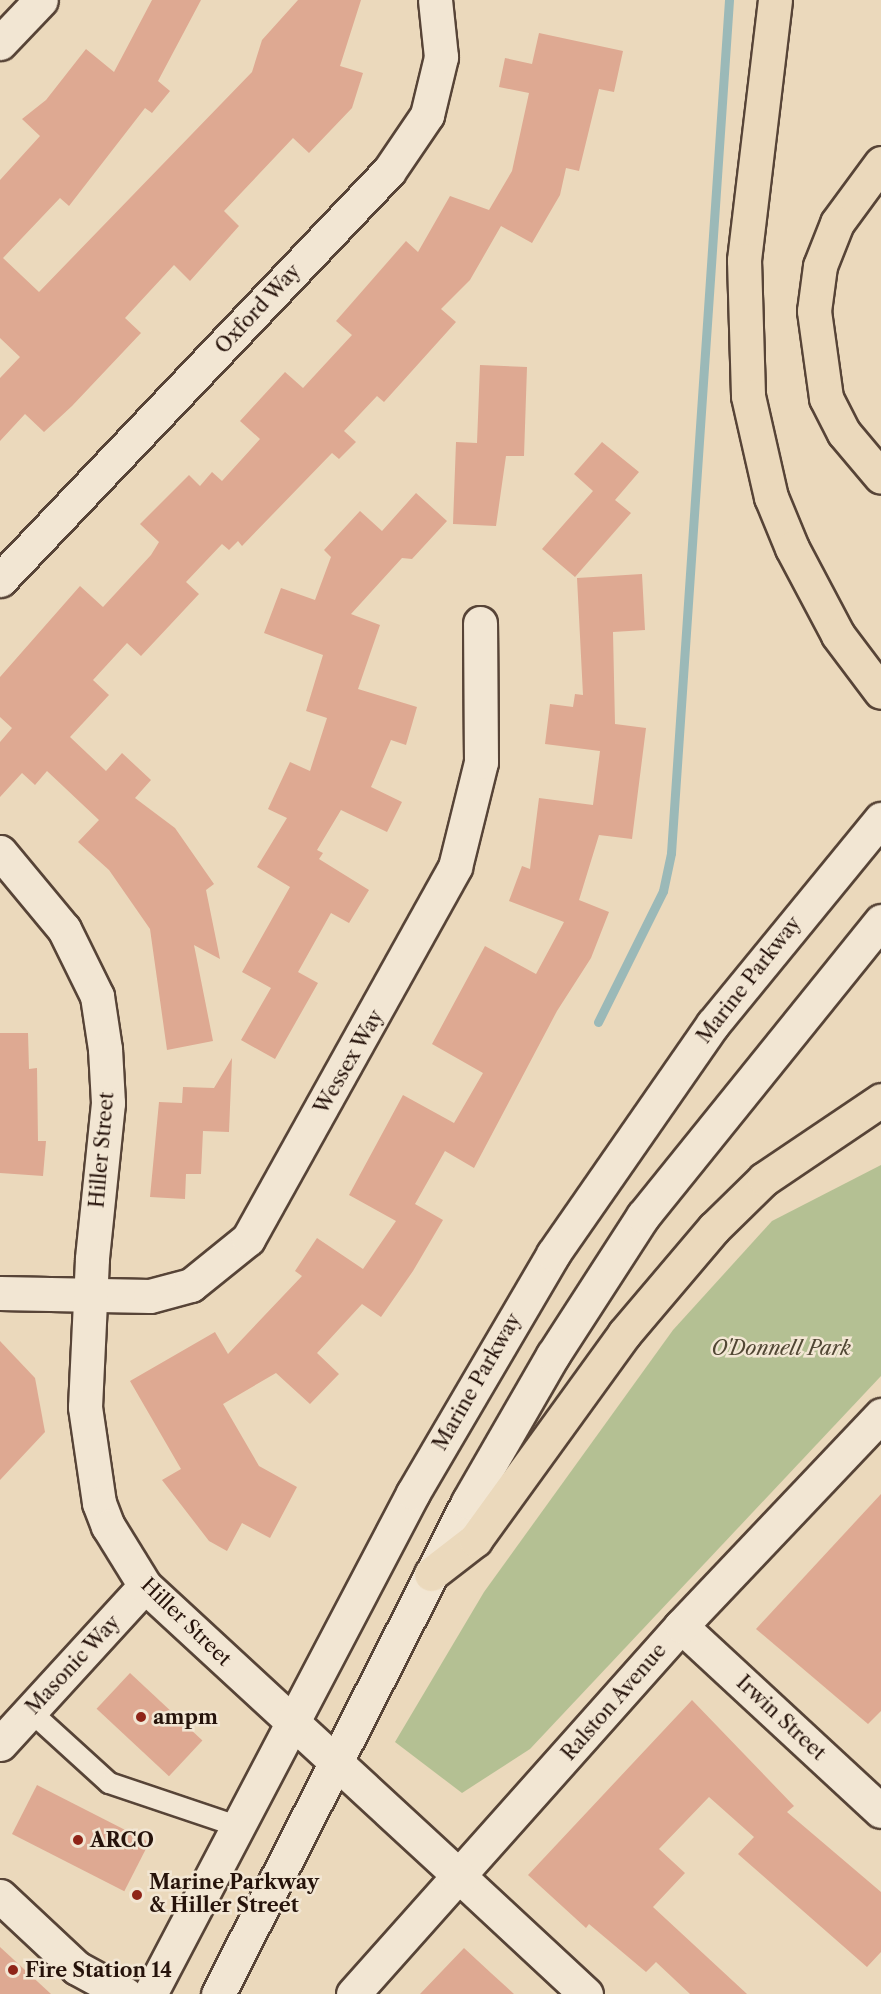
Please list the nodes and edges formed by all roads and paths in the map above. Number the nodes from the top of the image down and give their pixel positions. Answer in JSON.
{"nodes":[{"id":1,"x":41,"y":0,"type":"edge"},
{"id":2,"x":435,"y":0,"type":"edge"},
{"id":3,"x":775,"y":0,"type":"edge"},
{"id":4,"x":0,"y":43,"type":"edge"},
{"id":5,"x":881,"y":163,"type":"edge"},
{"id":6,"x":881,"y":477,"type":"edge"},
{"id":7,"x":0,"y":580,"type":"edge"},
{"id":8,"x":480,"y":622,"type":"dead end"},
{"id":9,"x":881,"y":692,"type":"edge"},
{"id":10,"x":881,"y":819,"type":"edge"},
{"id":11,"x":0,"y":852,"type":"edge"},
{"id":12,"x":881,"y":921,"type":"edge"},
{"id":13,"x":881,"y":1100,"type":"edge"},
{"id":14,"x":0,"y":1293,"type":"edge"},
{"id":15,"x":89,"y":1298,"type":"junction"},
{"id":16,"x":881,"y":1415,"type":"edge"},
{"id":17,"x":431,"y":1574,"type":"junction"},
{"id":18,"x":145,"y":1586,"type":"junction"},
{"id":19,"x":681,"y":1626,"type":"junction"},
{"id":20,"x":30,"y":1712,"type":"junction"},
{"id":21,"x":292,"y":1722,"type":"junction"},
{"id":22,"x":0,"y":1744,"type":"edge"},
{"id":23,"x":337,"y":1762,"type":"junction"},
{"id":24,"x":881,"y":1811,"type":"edge"},
{"id":25,"x":237,"y":1827,"type":"junction"},
{"id":26,"x":460,"y":1877,"type":"junction"},
{"id":27,"x":0,"y":1896,"type":"edge"},
{"id":28,"x":126,"y":1994,"type":"edge"},
{"id":29,"x":150,"y":1994,"type":"edge"},
{"id":30,"x":218,"y":1994,"type":"edge"},
{"id":31,"x":353,"y":1994,"type":"edge"},
{"id":32,"x":586,"y":1994,"type":"edge"}],
"edges":[{"from":1,"to":4,"type":"street"},
{"from":2,"to":7,"type":"street","name":"Oxford Way"},
{"from":3,"to":9,"type":"highway"},
{"from":5,"to":6,"type":"highway"},
{"from":8,"to":15,"type":"street","name":"Wessex Way"},
{"from":10,"to":21,"type":"street","name":"Marine Parkway"},
{"from":11,"to":15,"type":"street","name":"Hiller Street"},
{"from":12,"to":17,"type":"street"},
{"from":13,"to":17,"type":"highway"},
{"from":14,"to":15,"type":"street","name":"Wessex Way"},
{"from":15,"to":18,"type":"street","name":"Hiller Street"},
{"from":16,"to":19,"type":"street","name":"Ralston Avenue"},
{"from":17,"to":23,"type":"street"},
{"from":18,"to":20,"type":"street","name":"Masonic Way"},
{"from":18,"to":21,"type":"street","name":"Hiller Street"},
{"from":19,"to":24,"type":"street","name":"Irwin Street"},
{"from":19,"to":26,"type":"street","name":"Ralston Avenue"},
{"from":20,"to":22,"type":"street","name":"Masonic Way"},
{"from":20,"to":25,"type":"lane"},
{"from":21,"to":23,"type":"street","name":"Hiller Street"},
{"from":21,"to":25,"type":"street","name":"Marine Parkway"},
{"from":23,"to":26,"type":"street","name":"Hiller Street"},
{"from":23,"to":30,"type":"street"},
{"from":25,"to":29,"type":"street","name":"Marine Parkway"},
{"from":26,"to":31,"type":"street","name":"Ralston Avenue"},
{"from":26,"to":32,"type":"street","name":"Hiller Street"},
{"from":27,"to":28,"type":"street"}]}
